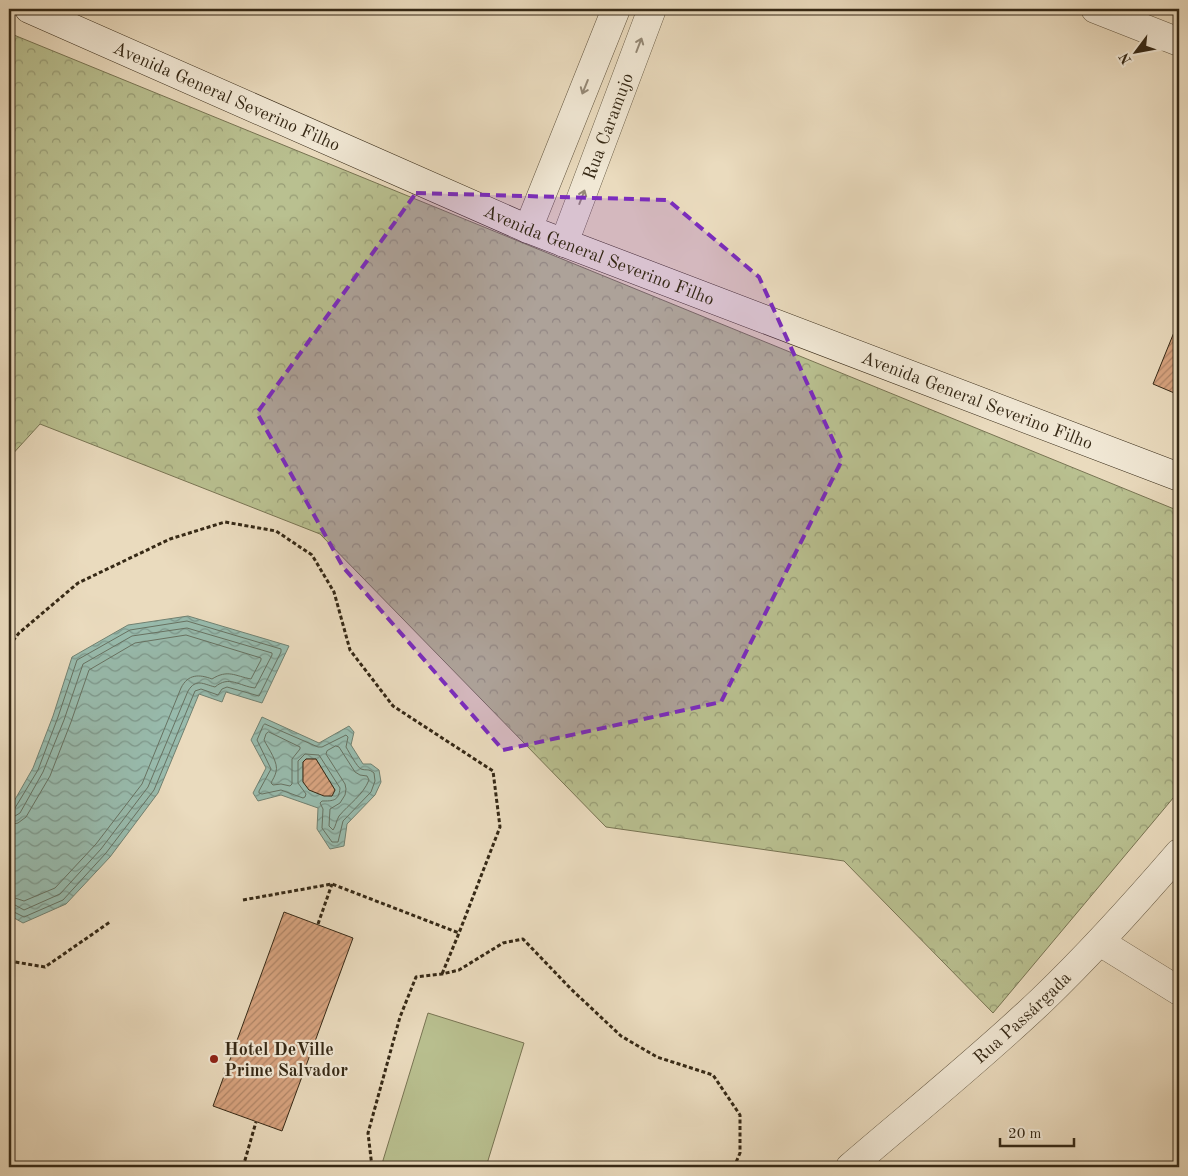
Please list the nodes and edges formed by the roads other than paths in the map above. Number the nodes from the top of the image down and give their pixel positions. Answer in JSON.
{"nodes":[{"id":1,"x":30,"y":9,"type":"edge"},
{"id":2,"x":616,"y":9,"type":"edge"},
{"id":3,"x":652,"y":9,"type":"edge"},
{"id":4,"x":1095,"y":9,"type":"edge"},
{"id":5,"x":1179,"y":42,"type":"edge"},
{"id":6,"x":528,"y":229,"type":"junction"},
{"id":7,"x":564,"y":243,"type":"junction"},
{"id":8,"x":1179,"y":477,"type":"edge"},
{"id":9,"x":1179,"y":854,"type":"edge"},
{"id":10,"x":1100,"y":942,"type":"junction"},
{"id":11,"x":1179,"y":991,"type":"edge"},
{"id":12,"x":850,"y":1167,"type":"edge"}],
"edges":[{"from":1,"to":6,"type":"main road","name":"Avenida General Severino Filho"},
{"from":2,"to":6,"type":"main road","name":"Rua Caramujo","one_way":true},
{"from":7,"to":3,"type":"main road","name":"Rua Caramujo","one_way":true},
{"from":4,"to":5,"type":"main road"},
{"from":6,"to":7,"type":"main road","name":"Avenida General Severino Filho"},
{"from":7,"to":8,"type":"main road","name":"Avenida General Severino Filho"},
{"from":9,"to":10,"type":"main road","name":"Rua Passárgada"},
{"from":10,"to":11,"type":"main road"},
{"from":10,"to":12,"type":"main road","name":"Rua Passárgada"}]}
